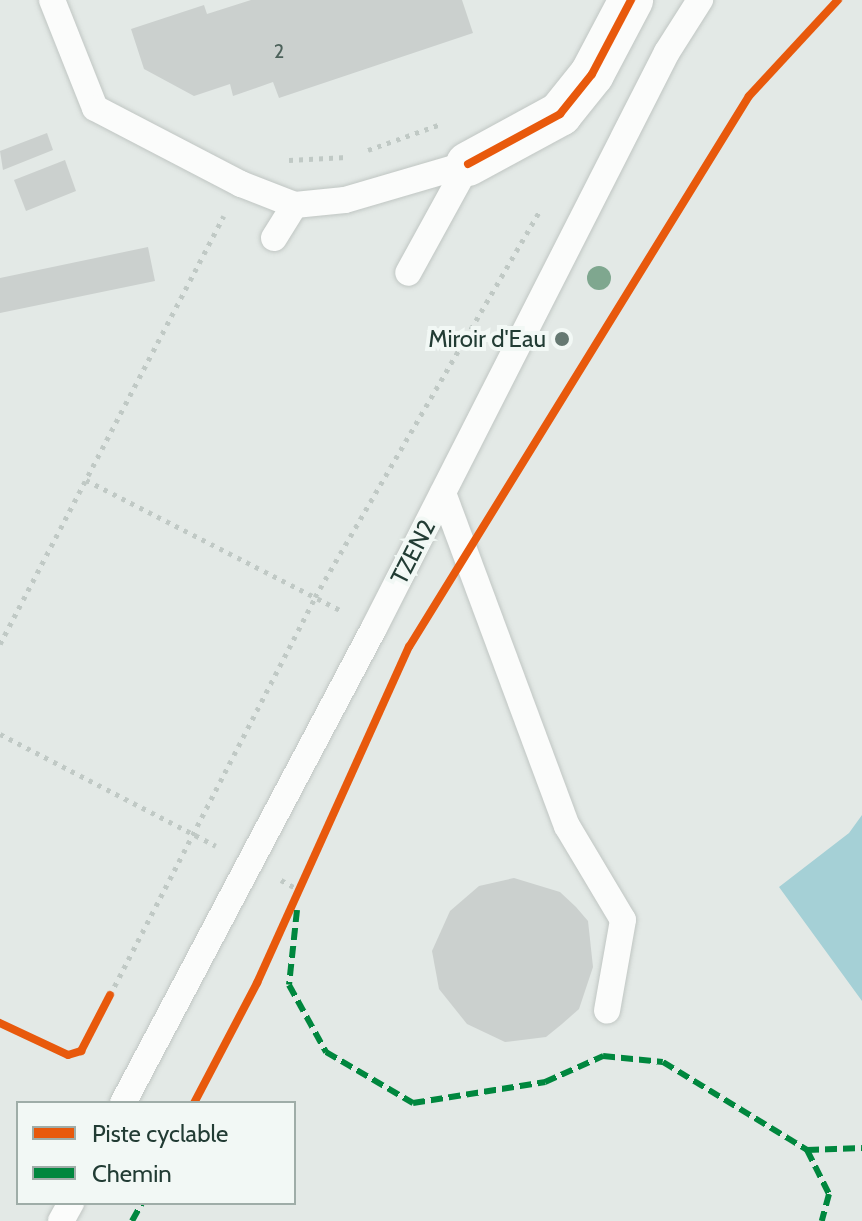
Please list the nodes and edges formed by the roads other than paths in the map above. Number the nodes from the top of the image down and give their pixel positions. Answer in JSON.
{"nodes":[{"id":1,"x":52,"y":0,"type":"edge"},
{"id":2,"x":631,"y":0,"type":"edge"},
{"id":3,"x":700,"y":0,"type":"edge"},
{"id":4,"x":468,"y":164,"type":"junction"},
{"id":5,"x":295,"y":205,"type":"junction"},
{"id":6,"x":274,"y":238,"type":"dead end"},
{"id":7,"x":408,"y":273,"type":"dead end"},
{"id":8,"x":443,"y":493,"type":"junction"},
{"id":9,"x":607,"y":1011,"type":"dead end"},
{"id":10,"x":124,"y":1101,"type":"edge"}],
"edges":[{"from":1,"to":5,"type":"lane"},
{"from":2,"to":4,"type":"street"},
{"from":3,"to":8,"type":"lane","name":"TZEN2"},
{"from":4,"to":5,"type":"lane"},
{"from":4,"to":7,"type":"lane"},
{"from":5,"to":6,"type":"lane"},
{"from":8,"to":9,"type":"lane"},
{"from":8,"to":10,"type":"lane","name":"TZEN2"}]}
